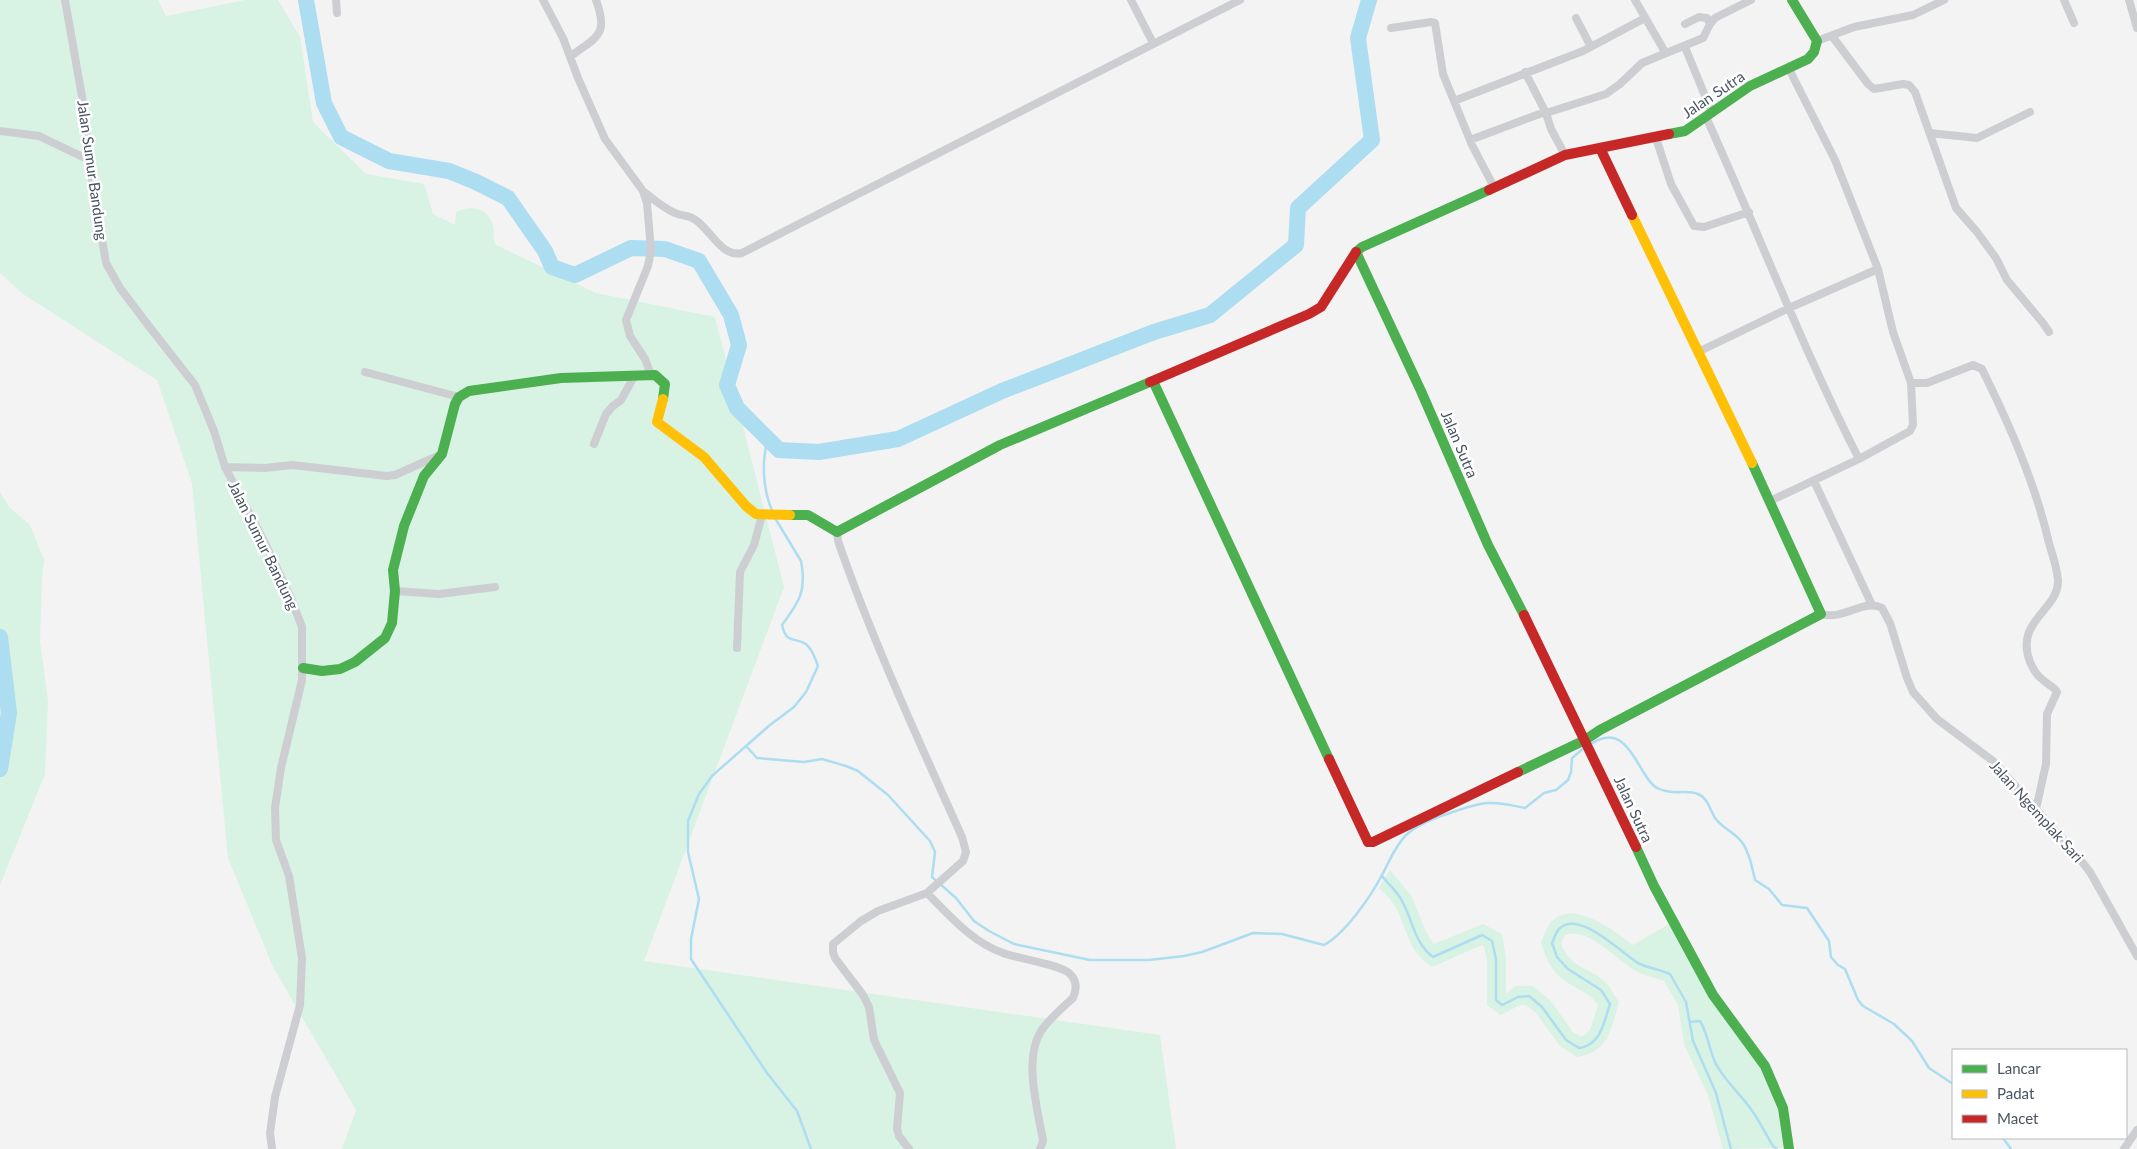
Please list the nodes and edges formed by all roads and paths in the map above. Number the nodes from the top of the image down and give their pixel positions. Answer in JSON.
{"nodes":[{"id":1,"x":65,"y":0,"type":"edge"},
{"id":2,"x":336,"y":0,"type":"edge"},
{"id":3,"x":543,"y":0,"type":"edge"},
{"id":4,"x":596,"y":0,"type":"edge"},
{"id":5,"x":1131,"y":0,"type":"edge"},
{"id":6,"x":1240,"y":0,"type":"edge"},
{"id":7,"x":1635,"y":0,"type":"edge"},
{"id":8,"x":1751,"y":0,"type":"edge"},
{"id":9,"x":1792,"y":0,"type":"edge"},
{"id":10,"x":1944,"y":0,"type":"edge"},
{"id":11,"x":2064,"y":0,"type":"edge"},
{"id":12,"x":2128,"y":0,"type":"edge"},
{"id":13,"x":337,"y":13,"type":"dead end"},
{"id":14,"x":1576,"y":18,"type":"dead end"},
{"id":15,"x":1645,"y":18,"type":"junction"},
{"id":16,"x":2074,"y":23,"type":"dead end"},
{"id":17,"x":1685,"y":24,"type":"dead end"},
{"id":18,"x":1710,"y":24,"type":"junction"},
{"id":19,"x":1391,"y":28,"type":"dead end"},
{"id":20,"x":2137,"y":28,"type":"edge"},
{"id":21,"x":1832,"y":36,"type":"junction"},
{"id":22,"x":1817,"y":41,"type":"junction"},
{"id":23,"x":1152,"y":43,"type":"junction"},
{"id":24,"x":1591,"y":47,"type":"junction"},
{"id":25,"x":1685,"y":47,"type":"junction"},
{"id":26,"x":1665,"y":52,"type":"junction"},
{"id":27,"x":570,"y":57,"type":"junction"},
{"id":28,"x":1789,"y":69,"type":"junction"},
{"id":29,"x":1525,"y":72,"type":"junction"},
{"id":30,"x":1454,"y":101,"type":"junction"},
{"id":31,"x":1546,"y":112,"type":"junction"},
{"id":32,"x":2030,"y":112,"type":"dead end"},
{"id":33,"x":1709,"y":115,"type":"junction"},
{"id":34,"x":0,"y":131,"type":"edge"},
{"id":35,"x":1930,"y":134,"type":"junction"},
{"id":36,"x":1656,"y":138,"type":"junction"},
{"id":37,"x":1470,"y":140,"type":"junction"},
{"id":38,"x":1600,"y":148,"type":"junction"},
{"id":39,"x":1565,"y":155,"type":"junction"},
{"id":40,"x":89,"y":160,"type":"junction"},
{"id":41,"x":1494,"y":187,"type":"junction"},
{"id":42,"x":643,"y":191,"type":"junction"},
{"id":43,"x":1749,"y":212,"type":"junction"},
{"id":44,"x":1356,"y":252,"type":"junction"},
{"id":45,"x":1878,"y":269,"type":"junction"},
{"id":46,"x":1789,"y":308,"type":"junction"},
{"id":47,"x":2049,"y":332,"type":"dead end"},
{"id":48,"x":1698,"y":352,"type":"junction"},
{"id":49,"x":365,"y":372,"type":"dead end"},
{"id":50,"x":635,"y":375,"type":"junction"},
{"id":51,"x":650,"y":375,"type":"junction"},
{"id":52,"x":1153,"y":381,"type":"junction"},
{"id":53,"x":1911,"y":383,"type":"junction"},
{"id":54,"x":459,"y":396,"type":"junction"},
{"id":55,"x":594,"y":444,"type":"dead end"},
{"id":56,"x":442,"y":454,"type":"junction"},
{"id":57,"x":1860,"y":459,"type":"junction"},
{"id":58,"x":225,"y":467,"type":"junction"},
{"id":59,"x":1814,"y":481,"type":"junction"},
{"id":60,"x":1770,"y":501,"type":"junction"},
{"id":61,"x":770,"y":515,"type":"junction"},
{"id":62,"x":837,"y":532,"type":"junction"},
{"id":63,"x":495,"y":587,"type":"dead end"},
{"id":64,"x":394,"y":591,"type":"junction"},
{"id":65,"x":1872,"y":605,"type":"junction"},
{"id":66,"x":1820,"y":614,"type":"junction"},
{"id":67,"x":737,"y":648,"type":"dead end"},
{"id":68,"x":303,"y":668,"type":"junction"},
{"id":69,"x":1587,"y":744,"type":"junction"},
{"id":70,"x":2036,"y":809,"type":"junction"},
{"id":71,"x":927,"y":893,"type":"junction"},
{"id":72,"x":2137,"y":956,"type":"edge"},
{"id":73,"x":2137,"y":1130,"type":"edge"},
{"id":74,"x":1789,"y":1148,"type":"edge"},
{"id":75,"x":272,"y":1149,"type":"edge"},
{"id":76,"x":909,"y":1149,"type":"edge"},
{"id":77,"x":1040,"y":1149,"type":"edge"},
{"id":78,"x":2124,"y":1149,"type":"edge"}],
"edges":[{"from":1,"to":40,"type":"street","name":"Jalan Sumur Bandung"},
{"from":2,"to":13,"type":"street"},
{"from":3,"to":27,"type":"street"},
{"from":4,"to":27,"type":"street"},
{"from":5,"to":23,"type":"street"},
{"from":6,"to":23,"type":"street"},
{"from":7,"to":15,"type":"street"},
{"from":8,"to":18,"type":"street"},
{"from":9,"to":22,"type":"street"},
{"from":10,"to":21,"type":"street"},
{"from":11,"to":16,"type":"street"},
{"from":12,"to":20,"type":"street"},
{"from":14,"to":24,"type":"street"},
{"from":15,"to":24,"type":"street"},
{"from":15,"to":26,"type":"street"},
{"from":17,"to":18,"type":"street"},
{"from":18,"to":25,"type":"street"},
{"from":19,"to":30,"type":"street"},
{"from":21,"to":22,"type":"street"},
{"from":21,"to":35,"type":"street"},
{"from":22,"to":28,"type":"street","name":"Jalan Sutra"},
{"from":23,"to":42,"type":"street"},
{"from":24,"to":29,"type":"street"},
{"from":25,"to":26,"type":"street"},
{"from":25,"to":33,"type":"street"},
{"from":26,"to":31,"type":"street"},
{"from":27,"to":42,"type":"street"},
{"from":28,"to":33,"type":"street","name":"Jalan Sutra"},
{"from":28,"to":45,"type":"street"},
{"from":29,"to":30,"type":"street"},
{"from":29,"to":31,"type":"street"},
{"from":30,"to":37,"type":"street"},
{"from":31,"to":37,"type":"street"},
{"from":31,"to":39,"type":"street"},
{"from":32,"to":35,"type":"street"},
{"from":33,"to":36,"type":"street","name":"Jalan Sutra"},
{"from":33,"to":43,"type":"street"},
{"from":34,"to":40,"type":"street"},
{"from":35,"to":47,"type":"street"},
{"from":36,"to":38,"type":"street","name":"Jalan Sutra"},
{"from":36,"to":43,"type":"street"},
{"from":37,"to":41,"type":"street"},
{"from":38,"to":39,"type":"street","name":"Jalan Sutra"},
{"from":38,"to":48,"type":"street"},
{"from":39,"to":41,"type":"street","name":"Jalan Sutra"},
{"from":40,"to":58,"type":"street","name":"Jalan Sumur Bandung"},
{"from":41,"to":44,"type":"street","name":"Jalan Sutra"},
{"from":42,"to":51,"type":"street"},
{"from":43,"to":46,"type":"street"},
{"from":44,"to":52,"type":"street"},
{"from":44,"to":69,"type":"street","name":"Jalan Sutra"},
{"from":45,"to":46,"type":"street"},
{"from":45,"to":53,"type":"street"},
{"from":46,"to":48,"type":"street"},
{"from":46,"to":57,"type":"street"},
{"from":48,"to":60,"type":"street"},
{"from":49,"to":54,"type":"street"},
{"from":50,"to":51,"type":"street"},
{"from":50,"to":54,"type":"street"},
{"from":50,"to":55,"type":"street"},
{"from":51,"to":61,"type":"street"},
{"from":52,"to":62,"type":"street"},
{"from":52,"to":69,"type":"street"},
{"from":53,"to":57,"type":"street"},
{"from":53,"to":70,"type":"street"},
{"from":54,"to":56,"type":"street"},
{"from":56,"to":58,"type":"street"},
{"from":56,"to":64,"type":"street"},
{"from":57,"to":59,"type":"street"},
{"from":58,"to":68,"type":"street","name":"Jalan Sumur Bandung"},
{"from":59,"to":60,"type":"street"},
{"from":59,"to":65,"type":"street"},
{"from":60,"to":66,"type":"street"},
{"from":61,"to":62,"type":"street"},
{"from":61,"to":67,"type":"street"},
{"from":62,"to":71,"type":"street"},
{"from":63,"to":64,"type":"street"},
{"from":64,"to":68,"type":"street"},
{"from":65,"to":66,"type":"street"},
{"from":65,"to":70,"type":"street","name":"Jalan Ngemplak Sari"},
{"from":66,"to":69,"type":"street"},
{"from":68,"to":75,"type":"street","name":"Jalan Sumur Bandung"},
{"from":69,"to":74,"type":"street","name":"Jalan Sutra"},
{"from":70,"to":72,"type":"street","name":"Jalan Ngemplak Sari"},
{"from":71,"to":76,"type":"street"},
{"from":71,"to":77,"type":"street"},
{"from":73,"to":78,"type":"street"}]}
